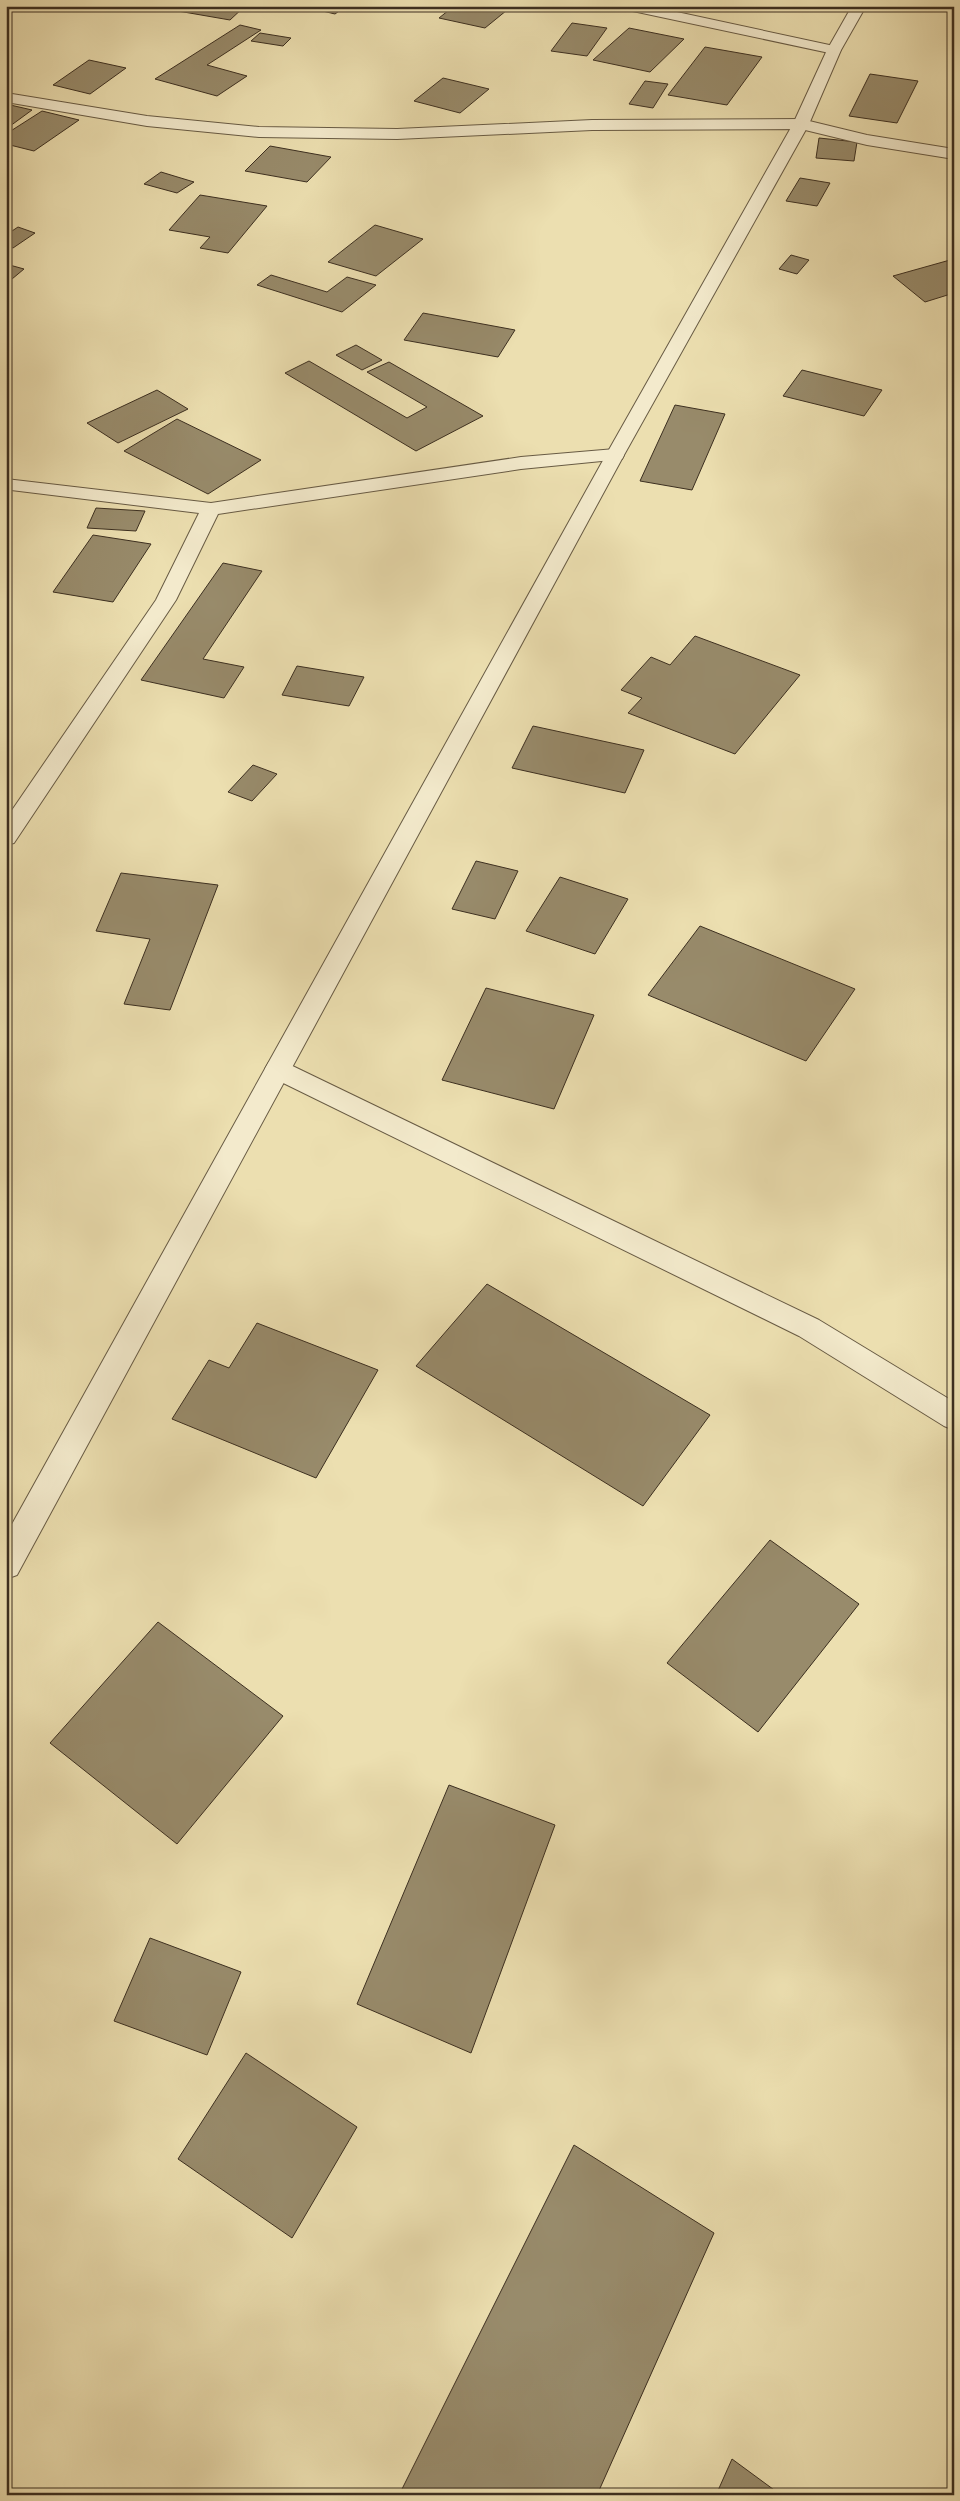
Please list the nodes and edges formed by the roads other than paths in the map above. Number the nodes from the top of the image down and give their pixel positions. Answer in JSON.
{"nodes":[{"id":1,"x":628,"y":6,"type":"edge"},
{"id":2,"x":859,"y":6,"type":"edge"},
{"id":3,"x":834,"y":50,"type":"junction"},
{"id":4,"x":6,"y":97,"type":"edge"},
{"id":5,"x":801,"y":124,"type":"junction"},
{"id":6,"x":954,"y":154,"type":"edge"},
{"id":7,"x":615,"y":455,"type":"junction"},
{"id":8,"x":11,"y":484,"type":"dead end"},
{"id":9,"x":211,"y":509,"type":"junction"},
{"id":10,"x":6,"y":837,"type":"edge"},
{"id":11,"x":278,"y":1069,"type":"junction"},
{"id":12,"x":954,"y":1417,"type":"edge"},
{"id":13,"x":6,"y":1565,"type":"edge"}],
"edges":[{"from":1,"to":3,"type":"street"},
{"from":2,"to":3,"type":"street"},
{"from":3,"to":5,"type":"street"},
{"from":4,"to":5,"type":"street"},
{"from":5,"to":6,"type":"street"},
{"from":5,"to":7,"type":"street"},
{"from":7,"to":9,"type":"street"},
{"from":7,"to":11,"type":"street"},
{"from":8,"to":9,"type":"street"},
{"from":9,"to":10,"type":"street"},
{"from":11,"to":12,"type":"street"},
{"from":11,"to":13,"type":"street"}]}
